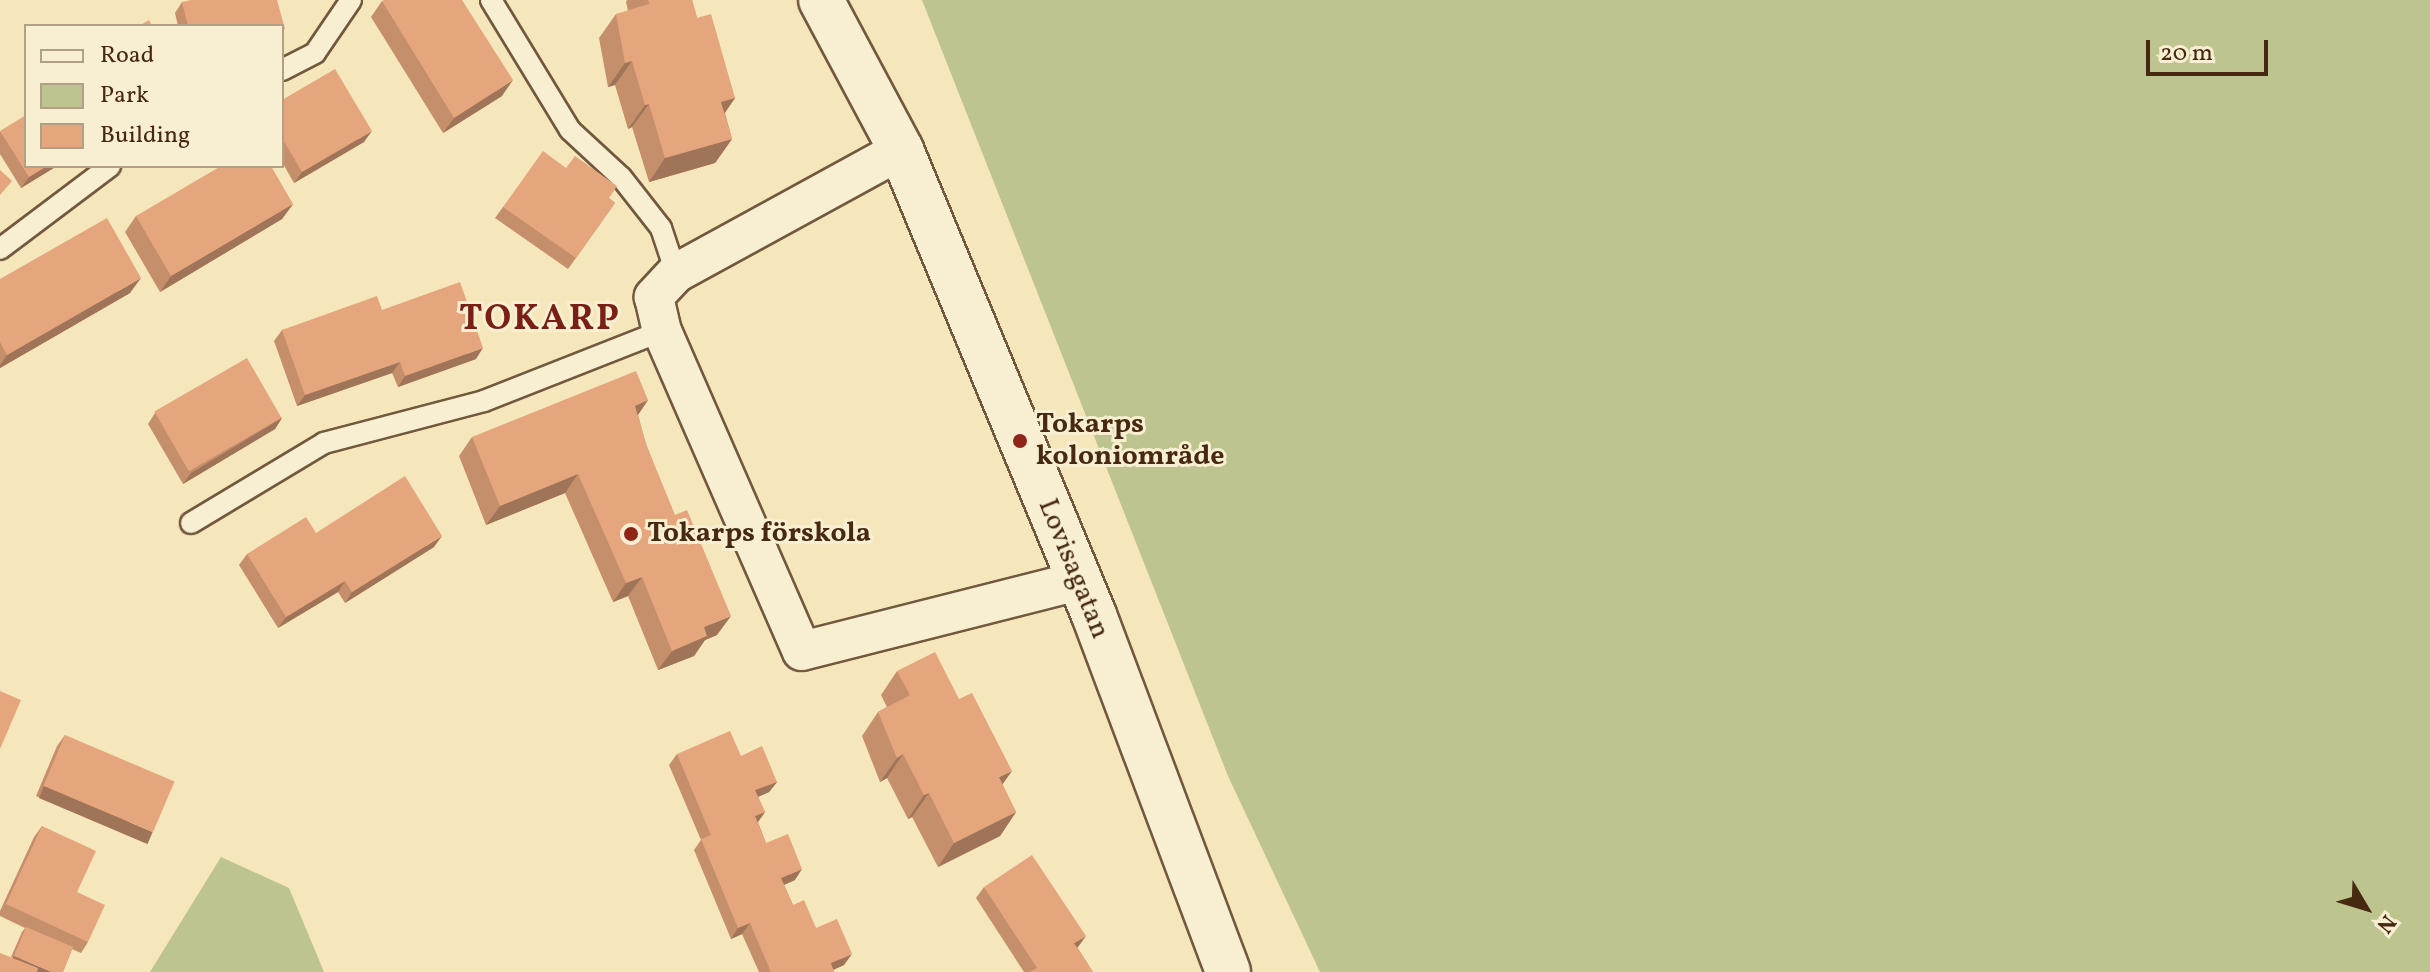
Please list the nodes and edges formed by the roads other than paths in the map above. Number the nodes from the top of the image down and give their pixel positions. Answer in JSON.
{"nodes":[{"id":1,"x":351,"y":0,"type":"edge"},
{"id":2,"x":491,"y":0,"type":"edge"},
{"id":3,"x":821,"y":0,"type":"edge"},
{"id":4,"x":284,"y":69,"type":"edge"},
{"id":5,"x":901,"y":150,"type":"junction"},
{"id":6,"x":107,"y":168,"type":"edge"},
{"id":7,"x":0,"y":249,"type":"edge"},
{"id":8,"x":676,"y":273,"type":"junction"},
{"id":9,"x":662,"y":331,"type":"junction"},
{"id":10,"x":191,"y":523,"type":"dead end"},
{"id":11,"x":1079,"y":581,"type":"junction"},
{"id":12,"x":1228,"y":972,"type":"edge"}],
"edges":[{"from":1,"to":4,"type":"lane"},
{"from":2,"to":8,"type":"lane"},
{"from":3,"to":5,"type":"street","name":"Lovisagatan"},
{"from":5,"to":8,"type":"street"},
{"from":5,"to":11,"type":"street","name":"Lovisagatan"},
{"from":6,"to":7,"type":"lane"},
{"from":8,"to":9,"type":"street"},
{"from":9,"to":10,"type":"lane"},
{"from":9,"to":11,"type":"street"},
{"from":11,"to":12,"type":"street","name":"Lovisagatan"}]}
